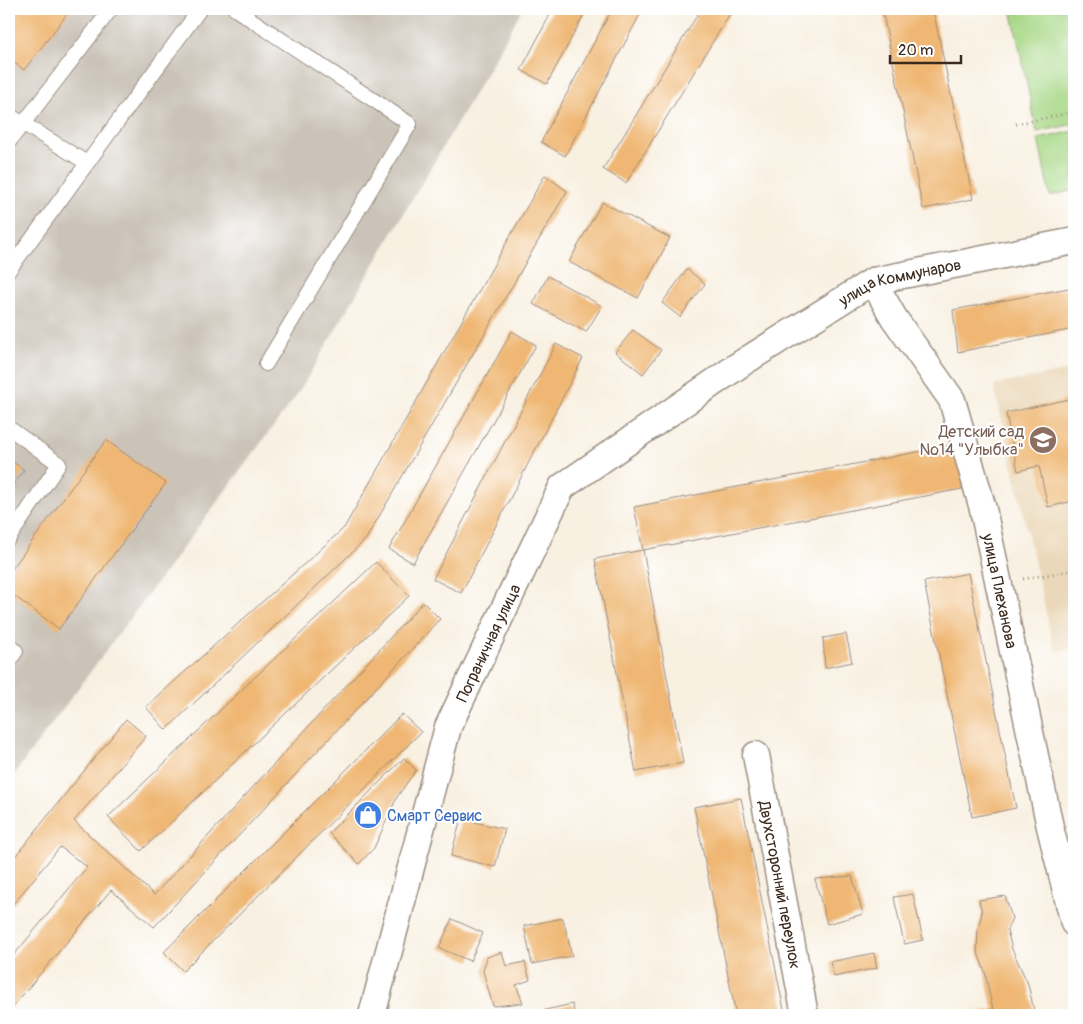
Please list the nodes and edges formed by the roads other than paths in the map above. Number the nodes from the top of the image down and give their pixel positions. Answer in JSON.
{"nodes":[{"id":1,"x":111,"y":9,"type":"edge"},
{"id":2,"x":200,"y":9,"type":"edge"},
{"id":3,"x":235,"y":9,"type":"edge"},
{"id":4,"x":9,"y":115,"type":"edge"},
{"id":5,"x":23,"y":123,"type":"junction"},
{"id":6,"x":9,"y":142,"type":"edge"},
{"id":7,"x":87,"y":163,"type":"junction"},
{"id":8,"x":1074,"y":241,"type":"edge"},
{"id":9,"x":9,"y":270,"type":"edge"},
{"id":10,"x":873,"y":281,"type":"junction"},
{"id":11,"x":742,"y":363,"type":"joint"},
{"id":12,"x":266,"y":364,"type":"dead end"},
{"id":13,"x":9,"y":428,"type":"edge"},
{"id":14,"x":9,"y":538,"type":"edge"},
{"id":15,"x":9,"y":645,"type":"edge"},
{"id":16,"x":9,"y":662,"type":"edge"},
{"id":17,"x":756,"y":755,"type":"dead end"},
{"id":18,"x":1074,"y":923,"type":"edge"},
{"id":19,"x":372,"y":1015,"type":"edge"},
{"id":20,"x":805,"y":1015,"type":"edge"}],
"edges":[{"from":1,"to":5,"type":"lane"},
{"from":2,"to":7,"type":"lane"},
{"from":3,"to":12,"type":"lane"},
{"from":4,"to":5,"type":"lane"},
{"from":5,"to":6,"type":"lane"},
{"from":5,"to":7,"type":"lane"},
{"from":7,"to":9,"type":"lane"},
{"from":8,"to":10,"type":"street","name":"улица Коммунаров"},
{"from":10,"to":11,"type":"street","name":"улица Коммунаров"},
{"from":10,"to":18,"type":"street","name":"улица Плеханова"},
{"from":11,"to":19,"type":"street","name":"Пограничная улица"},
{"from":13,"to":14,"type":"lane"},
{"from":15,"to":16,"type":"lane"},
{"from":17,"to":20,"type":"street","name":"Двухсторонний переулок"}]}
